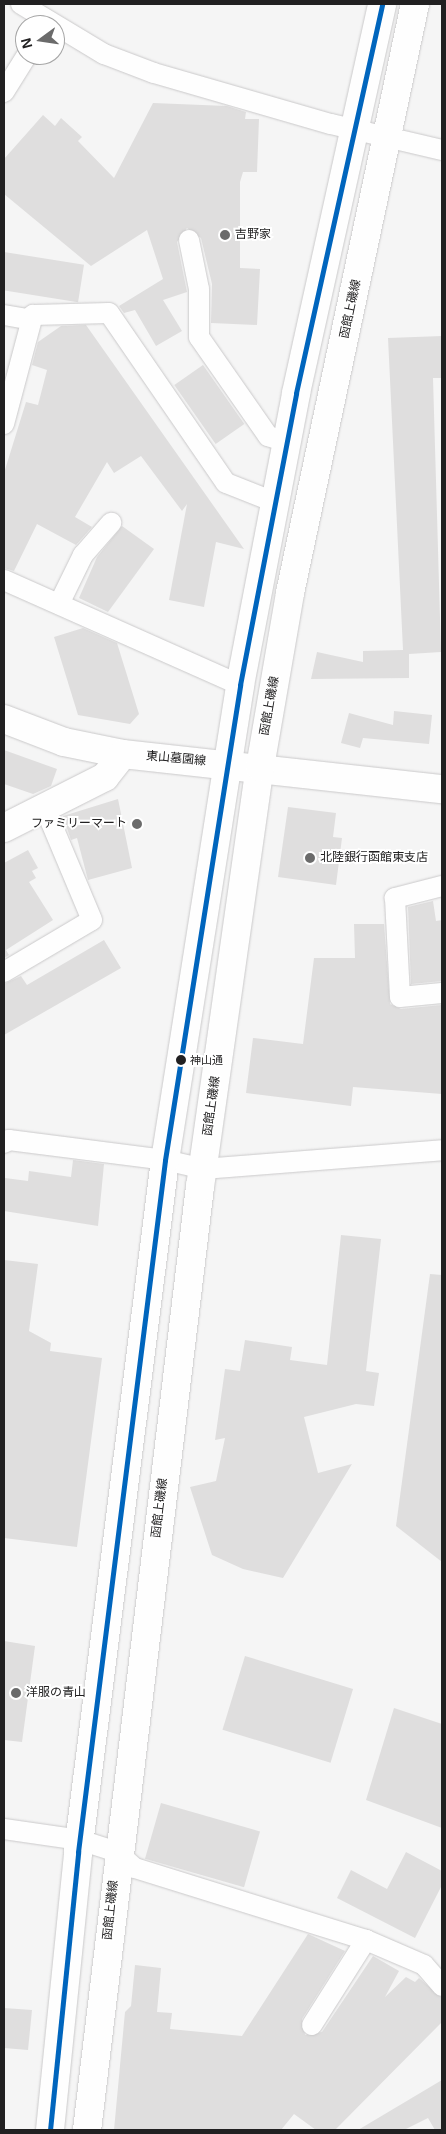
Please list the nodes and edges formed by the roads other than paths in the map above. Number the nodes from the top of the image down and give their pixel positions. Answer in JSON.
{"nodes":[{"id":1,"x":21,"y":4,"type":"edge"},
{"id":2,"x":382,"y":4,"type":"edge"},
{"id":3,"x":415,"y":4,"type":"edge"},
{"id":4,"x":44,"y":15,"type":"edge"},
{"id":5,"x":65,"y":28,"type":"edge"},
{"id":6,"x":21,"y":65,"type":"edge"},
{"id":7,"x":4,"y":92,"type":"edge"},
{"id":8,"x":356,"y":129,"type":"junction"},
{"id":9,"x":388,"y":136,"type":"junction"},
{"id":10,"x":442,"y":150,"type":"edge"},
{"id":11,"x":189,"y":240,"type":"dead end"},
{"id":12,"x":4,"y":315,"type":"edge"},
{"id":13,"x":31,"y":320,"type":"junction"},
{"id":14,"x":4,"y":424,"type":"edge"},
{"id":15,"x":286,"y":442,"type":"junction"},
{"id":16,"x":274,"y":502,"type":"junction"},
{"id":17,"x":111,"y":523,"type":"dead end"},
{"id":18,"x":4,"y":580,"type":"edge"},
{"id":19,"x":59,"y":604,"type":"junction"},
{"id":20,"x":240,"y":685,"type":"junction"},
{"id":21,"x":4,"y":719,"type":"edge"},
{"id":22,"x":123,"y":754,"type":"junction"},
{"id":23,"x":229,"y":763,"type":"junction"},
{"id":24,"x":260,"y":767,"type":"junction"},
{"id":25,"x":442,"y":789,"type":"edge"},
{"id":26,"x":44,"y":806,"type":"junction"},
{"id":27,"x":4,"y":828,"type":"edge"},
{"id":28,"x":442,"y":886,"type":"edge"},
{"id":29,"x":4,"y":972,"type":"edge"},
{"id":30,"x":442,"y":993,"type":"edge"},
{"id":31,"x":4,"y":1143,"type":"edge"},
{"id":32,"x":442,"y":1150,"type":"edge"},
{"id":33,"x":165,"y":1160,"type":"junction"},
{"id":34,"x":203,"y":1169,"type":"junction"},
{"id":35,"x":4,"y":1829,"type":"edge"},
{"id":36,"x":80,"y":1840,"type":"junction"},
{"id":37,"x":117,"y":1852,"type":"junction"},
{"id":38,"x":366,"y":1940,"type":"junction"},
{"id":39,"x":442,"y":1986,"type":"edge"},
{"id":40,"x":312,"y":2025,"type":"dead end"},
{"id":41,"x":50,"y":2130,"type":"edge"},
{"id":42,"x":87,"y":2130,"type":"edge"}],
"edges":[{"from":1,"to":4,"type":"street"},
{"from":2,"to":8,"type":"main road"},
{"from":3,"to":9,"type":"main road","name":"函館上磯線"},
{"from":5,"to":8,"type":"street"},
{"from":6,"to":7,"type":"street"},
{"from":8,"to":9,"type":"street"},
{"from":8,"to":15,"type":"main road"},
{"from":9,"to":10,"type":"street"},
{"from":9,"to":24,"type":"main road","name":"函館上磯線"},
{"from":11,"to":15,"type":"street"},
{"from":12,"to":13,"type":"street"},
{"from":13,"to":14,"type":"street"},
{"from":13,"to":16,"type":"street"},
{"from":15,"to":16,"type":"main road"},
{"from":16,"to":20,"type":"main road"},
{"from":17,"to":19,"type":"street"},
{"from":18,"to":19,"type":"street"},
{"from":19,"to":20,"type":"street"},
{"from":20,"to":23,"type":"main road"},
{"from":21,"to":22,"type":"main road","name":"東山墓園線"},
{"from":22,"to":23,"type":"main road","name":"東山墓園線"},
{"from":22,"to":26,"type":"main road"},
{"from":23,"to":24,"type":"main road","name":"東山墓園線"},
{"from":23,"to":33,"type":"main road"},
{"from":24,"to":25,"type":"main road","name":"東山墓園線"},
{"from":24,"to":34,"type":"main road","name":"函館上磯線"},
{"from":26,"to":27,"type":"main road"},
{"from":26,"to":29,"type":"street"},
{"from":28,"to":30,"type":"street"},
{"from":31,"to":33,"type":"street"},
{"from":32,"to":34,"type":"street"},
{"from":33,"to":34,"type":"street"},
{"from":33,"to":36,"type":"main road"},
{"from":34,"to":37,"type":"main road","name":"函館上磯線"},
{"from":35,"to":36,"type":"street"},
{"from":36,"to":37,"type":"street"},
{"from":36,"to":41,"type":"main road"},
{"from":37,"to":38,"type":"street"},
{"from":37,"to":42,"type":"main road","name":"函館上磯線"},
{"from":38,"to":39,"type":"street"},
{"from":38,"to":40,"type":"street"}]}
